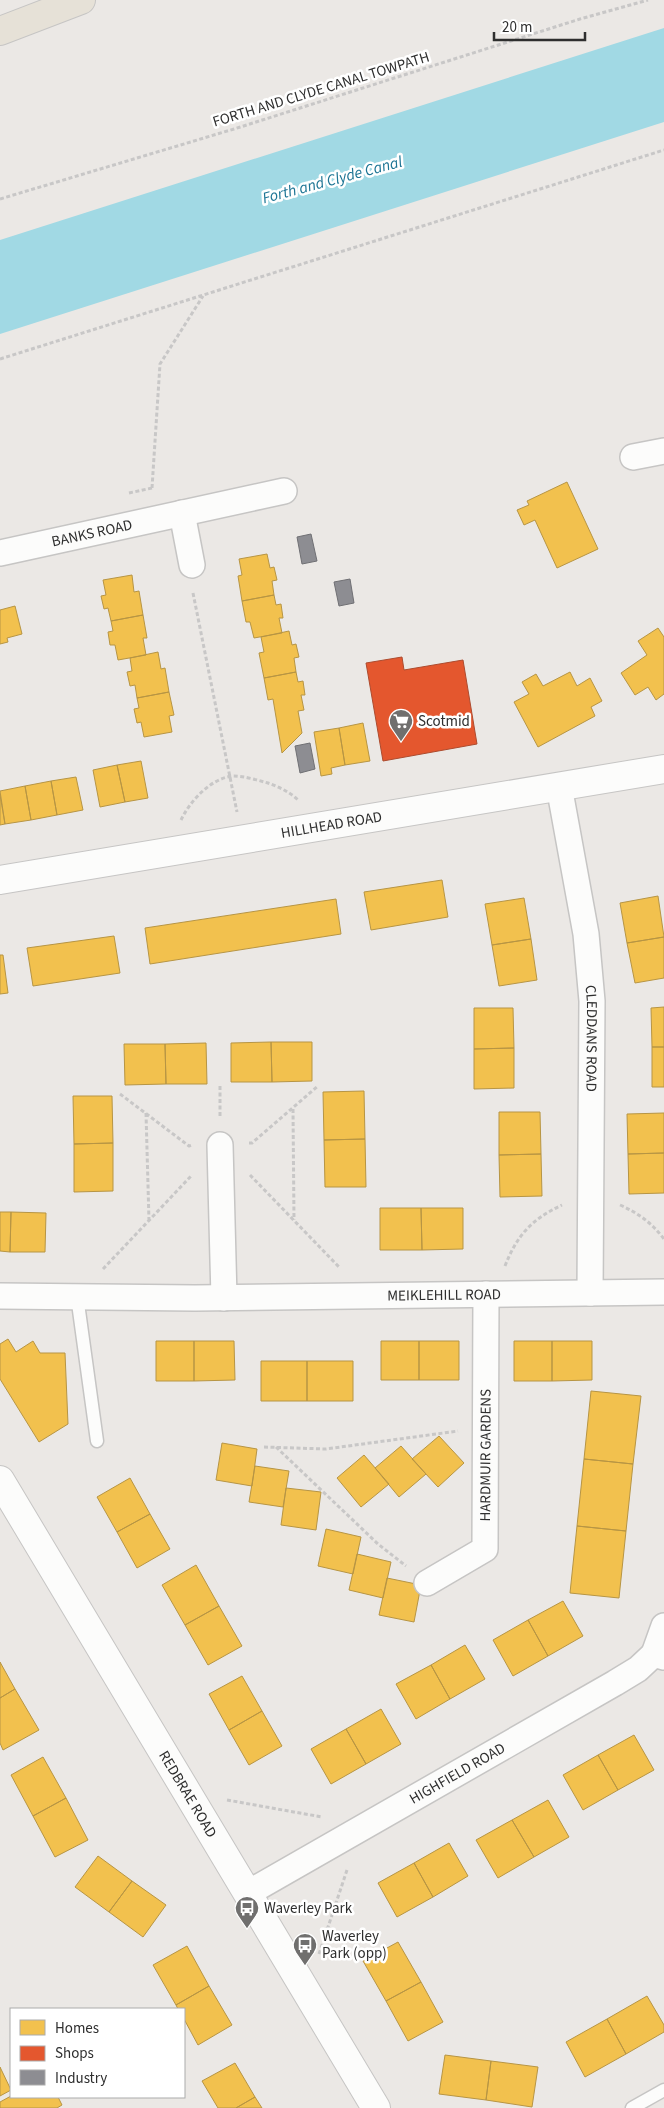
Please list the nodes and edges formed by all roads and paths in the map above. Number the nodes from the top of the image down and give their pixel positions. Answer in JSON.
{"nodes":[{"id":1,"x":81,"y":0,"type":"edge"},
{"id":2,"x":648,"y":0,"type":"edge"},
{"id":3,"x":0,"y":31,"type":"edge"},
{"id":4,"x":664,"y":150,"type":"edge"},
{"id":5,"x":0,"y":199,"type":"edge"},
{"id":6,"x":202,"y":296,"type":"junction"},
{"id":7,"x":0,"y":359,"type":"edge"},
{"id":8,"x":664,"y":451,"type":"edge"},
{"id":9,"x":633,"y":457,"type":"dead end"},
{"id":10,"x":152,"y":488,"type":"dead end"},
{"id":11,"x":284,"y":491,"type":"dead end"},
{"id":12,"x":182,"y":513,"type":"junction"},
{"id":13,"x":0,"y":553,"type":"edge"},
{"id":14,"x":192,"y":565,"type":"dead end"},
{"id":15,"x":192,"y":591,"type":"dead end"},
{"id":16,"x":664,"y":769,"type":"edge"},
{"id":17,"x":230,"y":776,"type":"junction"},
{"id":18,"x":559,"y":786,"type":"junction"},
{"id":19,"x":320,"y":827,"type":"junction"},
{"id":20,"x":242,"y":840,"type":"junction"},
{"id":21,"x":171,"y":852,"type":"junction"},
{"id":22,"x":0,"y":880,"type":"edge"},
{"id":23,"x":293,"y":1108,"type":"dead end"},
{"id":24,"x":146,"y":1113,"type":"dead end"},
{"id":25,"x":220,"y":1145,"type":"dead end"},
{"id":26,"x":294,"y":1220,"type":"dead end"},
{"id":27,"x":149,"y":1221,"type":"dead end"},
{"id":28,"x":664,"y":1292,"type":"edge"},
{"id":29,"x":590,"y":1293,"type":"junction"},
{"id":30,"x":486,"y":1294,"type":"junction"},
{"id":31,"x":0,"y":1296,"type":"edge"},
{"id":32,"x":77,"y":1296,"type":"junction"},
{"id":33,"x":224,"y":1298,"type":"junction"},
{"id":34,"x":486,"y":1427,"type":"junction"},
{"id":35,"x":97,"y":1441,"type":"dead end"},
{"id":36,"x":264,"y":1447,"type":"dead end"},
{"id":37,"x":276,"y":1447,"type":"junction"},
{"id":38,"x":0,"y":1480,"type":"edge"},
{"id":39,"x":427,"y":1583,"type":"joint"},
{"id":40,"x":664,"y":1626,"type":"edge"},
{"id":41,"x":659,"y":1656,"type":"edge"},
{"id":42,"x":248,"y":1893,"type":"junction"},
{"id":43,"x":664,"y":2090,"type":"edge"},
{"id":44,"x":376,"y":2108,"type":"edge"},
{"id":45,"x":632,"y":2108,"type":"edge"}],
"edges":[{"from":1,"to":3,"type":"main road"},
{"from":2,"to":5,"type":"path","name":"FORTH AND CLYDE CANAL TOWPATH"},
{"from":4,"to":6,"type":"path"},
{"from":6,"to":7,"type":"path"},
{"from":6,"to":10,"type":"path"},
{"from":8,"to":9,"type":"street"},
{"from":11,"to":12,"type":"street","name":"BANKS ROAD"},
{"from":12,"to":13,"type":"street","name":"BANKS ROAD"},
{"from":12,"to":14,"type":"street"},
{"from":15,"to":17,"type":"path"},
{"from":16,"to":18,"type":"street","name":"HILLHEAD ROAD"},
{"from":17,"to":19,"type":"path"},
{"from":17,"to":20,"type":"path"},
{"from":17,"to":21,"type":"path"},
{"from":18,"to":19,"type":"street","name":"HILLHEAD ROAD"},
{"from":18,"to":29,"type":"street","name":"CLEDDANS ROAD"},
{"from":19,"to":20,"type":"street","name":"HILLHEAD ROAD"},
{"from":20,"to":21,"type":"street","name":"HILLHEAD ROAD"},
{"from":21,"to":22,"type":"street","name":"HILLHEAD ROAD"},
{"from":23,"to":26,"type":"path"},
{"from":24,"to":27,"type":"path"},
{"from":25,"to":33,"type":"street"},
{"from":28,"to":29,"type":"street","name":"MEIKLEHILL ROAD"},
{"from":29,"to":30,"type":"street","name":"MEIKLEHILL ROAD"},
{"from":30,"to":33,"type":"street","name":"MEIKLEHILL ROAD"},
{"from":30,"to":34,"type":"street","name":"HARDMUIR GARDENS"},
{"from":31,"to":32,"type":"street","name":"MEIKLEHILL ROAD"},
{"from":32,"to":33,"type":"street","name":"MEIKLEHILL ROAD"},
{"from":32,"to":35,"type":"lane"},
{"from":34,"to":37,"type":"path"},
{"from":34,"to":39,"type":"street","name":"HARDMUIR GARDENS"},
{"from":36,"to":37,"type":"path"},
{"from":37,"to":39,"type":"path"},
{"from":38,"to":42,"type":"street","name":"REDBRAE ROAD"},
{"from":40,"to":41,"type":"street"},
{"from":41,"to":42,"type":"street","name":"HIGHFIELD ROAD"},
{"from":42,"to":44,"type":"street","name":"REDBRAE ROAD"},
{"from":43,"to":45,"type":"lane"}]}
